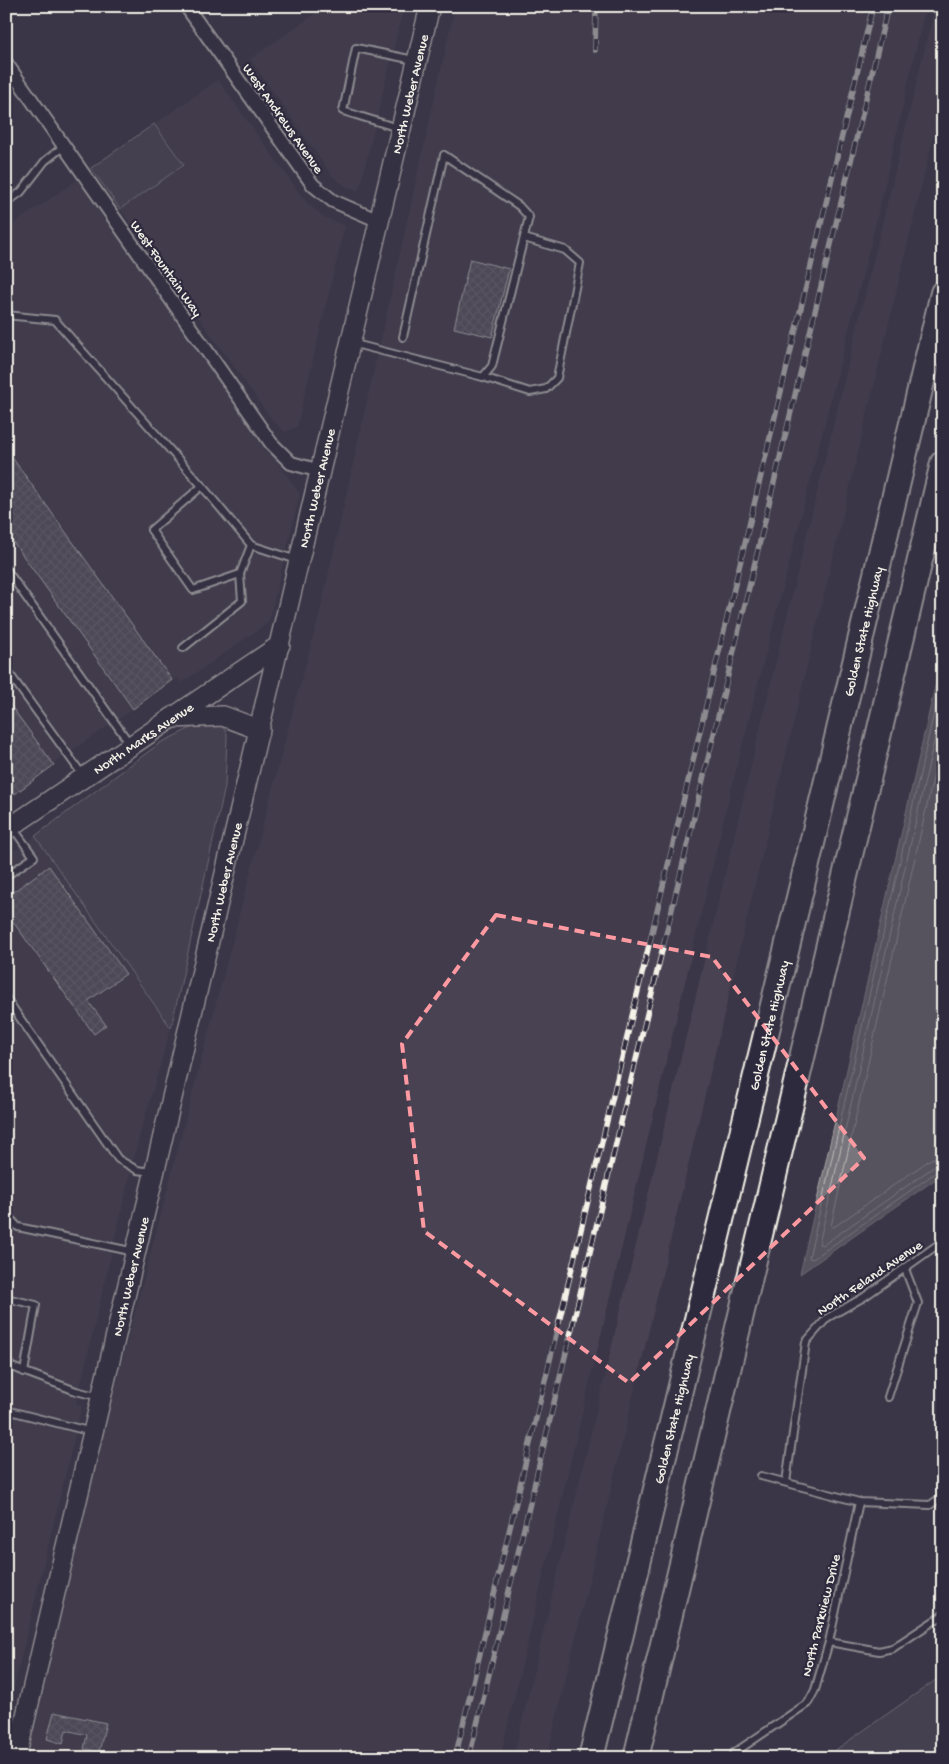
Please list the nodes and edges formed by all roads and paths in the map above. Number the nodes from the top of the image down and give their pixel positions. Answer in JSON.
{"nodes":[{"id":1,"x":186,"y":6,"type":"edge"},
{"id":2,"x":430,"y":6,"type":"edge"},
{"id":3,"x":418,"y":61,"type":"junction"},
{"id":4,"x":6,"y":63,"type":"edge"},
{"id":5,"x":402,"y":129,"type":"junction"},
{"id":6,"x":64,"y":146,"type":"junction"},
{"id":7,"x":6,"y":203,"type":"edge"},
{"id":8,"x":379,"y":221,"type":"junction"},
{"id":9,"x":524,"y":238,"type":"junction"},
{"id":10,"x":943,"y":293,"type":"edge"},
{"id":11,"x":6,"y":316,"type":"edge"},
{"id":12,"x":403,"y":337,"type":"dead end"},
{"id":13,"x":350,"y":343,"type":"junction"},
{"id":14,"x":483,"y":377,"type":"junction"},
{"id":15,"x":943,"y":463,"type":"edge"},
{"id":16,"x":320,"y":471,"type":"junction"},
{"id":17,"x":202,"y":486,"type":"junction"},
{"id":18,"x":251,"y":545,"type":"junction"},
{"id":19,"x":298,"y":560,"type":"junction"},
{"id":20,"x":6,"y":570,"type":"edge"},
{"id":21,"x":240,"y":574,"type":"junction"},
{"id":22,"x":280,"y":645,"type":"junction"},
{"id":23,"x":183,"y":648,"type":"dead end"},
{"id":24,"x":6,"y":669,"type":"edge"},
{"id":25,"x":172,"y":718,"type":"junction"},
{"id":26,"x":260,"y":730,"type":"junction"},
{"id":27,"x":131,"y":746,"type":"junction"},
{"id":28,"x":84,"y":778,"type":"junction"},
{"id":29,"x":9,"y":828,"type":"edge"},
{"id":30,"x":6,"y":876,"type":"edge"},
{"id":31,"x":6,"y":998,"type":"edge"},
{"id":32,"x":155,"y":1172,"type":"junction"},
{"id":33,"x":6,"y":1214,"type":"edge"},
{"id":34,"x":943,"y":1241,"type":"edge"},
{"id":35,"x":136,"y":1252,"type":"junction"},
{"id":36,"x":905,"y":1269,"type":"junction"},
{"id":37,"x":6,"y":1298,"type":"edge"},
{"id":38,"x":6,"y":1360,"type":"edge"},
{"id":39,"x":24,"y":1372,"type":"junction"},
{"id":40,"x":102,"y":1397,"type":"junction"},
{"id":41,"x":888,"y":1397,"type":"dead end"},
{"id":42,"x":6,"y":1410,"type":"edge"},
{"id":43,"x":93,"y":1432,"type":"junction"},
{"id":44,"x":761,"y":1476,"type":"dead end"},
{"id":45,"x":786,"y":1482,"type":"junction"},
{"id":46,"x":943,"y":1496,"type":"edge"},
{"id":47,"x":859,"y":1502,"type":"junction"},
{"id":48,"x":943,"y":1615,"type":"edge"},
{"id":49,"x":829,"y":1642,"type":"junction"},
{"id":50,"x":734,"y":1753,"type":"dead end"},
{"id":51,"x":16,"y":1758,"type":"edge"},
{"id":52,"x":591,"y":1758,"type":"edge"},
{"id":53,"x":636,"y":1758,"type":"edge"}],
"edges":[{"from":1,"to":8,"type":"street","name":"West Andrews Avenue"},
{"from":2,"to":3,"type":"main road","name":"North Weber Avenue"},
{"from":3,"to":5,"type":"main road","name":"North Weber Avenue"},
{"from":3,"to":5,"type":"lane"},
{"from":4,"to":6,"type":"street","name":"West Fountain Way"},
{"from":5,"to":8,"type":"main road","name":"North Weber Avenue"},
{"from":6,"to":7,"type":"lane"},
{"from":6,"to":16,"type":"street","name":"West Fountain Way"},
{"from":8,"to":13,"type":"main road","name":"North Weber Avenue"},
{"from":9,"to":12,"type":"lane"},
{"from":9,"to":14,"type":"lane"},
{"from":9,"to":14,"type":"lane"},
{"from":10,"to":52,"type":"highway","name":"Golden State Highway"},
{"from":11,"to":17,"type":"lane"},
{"from":13,"to":14,"type":"lane"},
{"from":13,"to":16,"type":"main road","name":"North Weber Avenue"},
{"from":15,"to":53,"type":"highway"},
{"from":16,"to":19,"type":"main road","name":"North Weber Avenue"},
{"from":17,"to":18,"type":"lane"},
{"from":17,"to":21,"type":"lane"},
{"from":18,"to":19,"type":"lane"},
{"from":18,"to":21,"type":"lane"},
{"from":19,"to":22,"type":"main road","name":"North Weber Avenue"},
{"from":20,"to":27,"type":"lane"},
{"from":21,"to":23,"type":"lane"},
{"from":22,"to":25,"type":"main road","name":"North Marks Avenue"},
{"from":22,"to":26,"type":"main road","name":"North Weber Avenue"},
{"from":24,"to":28,"type":"lane"},
{"from":25,"to":26,"type":"main road"},
{"from":25,"to":27,"type":"main road","name":"North Marks Avenue"},
{"from":26,"to":32,"type":"main road","name":"North Weber Avenue"},
{"from":27,"to":28,"type":"main road","name":"North Marks Avenue"},
{"from":28,"to":29,"type":"main road","name":"North Marks Avenue"},
{"from":29,"to":30,"type":"lane"},
{"from":31,"to":32,"type":"lane"},
{"from":32,"to":35,"type":"main road","name":"North Weber Avenue"},
{"from":33,"to":35,"type":"lane"},
{"from":34,"to":36,"type":"lane","name":"North Feland Avenue"},
{"from":35,"to":40,"type":"main road","name":"North Weber Avenue"},
{"from":36,"to":41,"type":"lane"},
{"from":36,"to":45,"type":"lane","name":"North Feland Avenue"},
{"from":37,"to":39,"type":"lane"},
{"from":38,"to":39,"type":"lane"},
{"from":39,"to":40,"type":"lane"},
{"from":40,"to":43,"type":"main road","name":"North Weber Avenue"},
{"from":42,"to":43,"type":"lane"},
{"from":43,"to":51,"type":"main road","name":"North Weber Avenue"},
{"from":44,"to":45,"type":"lane"},
{"from":45,"to":47,"type":"lane"},
{"from":46,"to":47,"type":"lane"},
{"from":47,"to":49,"type":"lane","name":"North Parkview Drive"},
{"from":48,"to":49,"type":"lane"},
{"from":49,"to":50,"type":"lane","name":"North Parkview Drive"}]}
